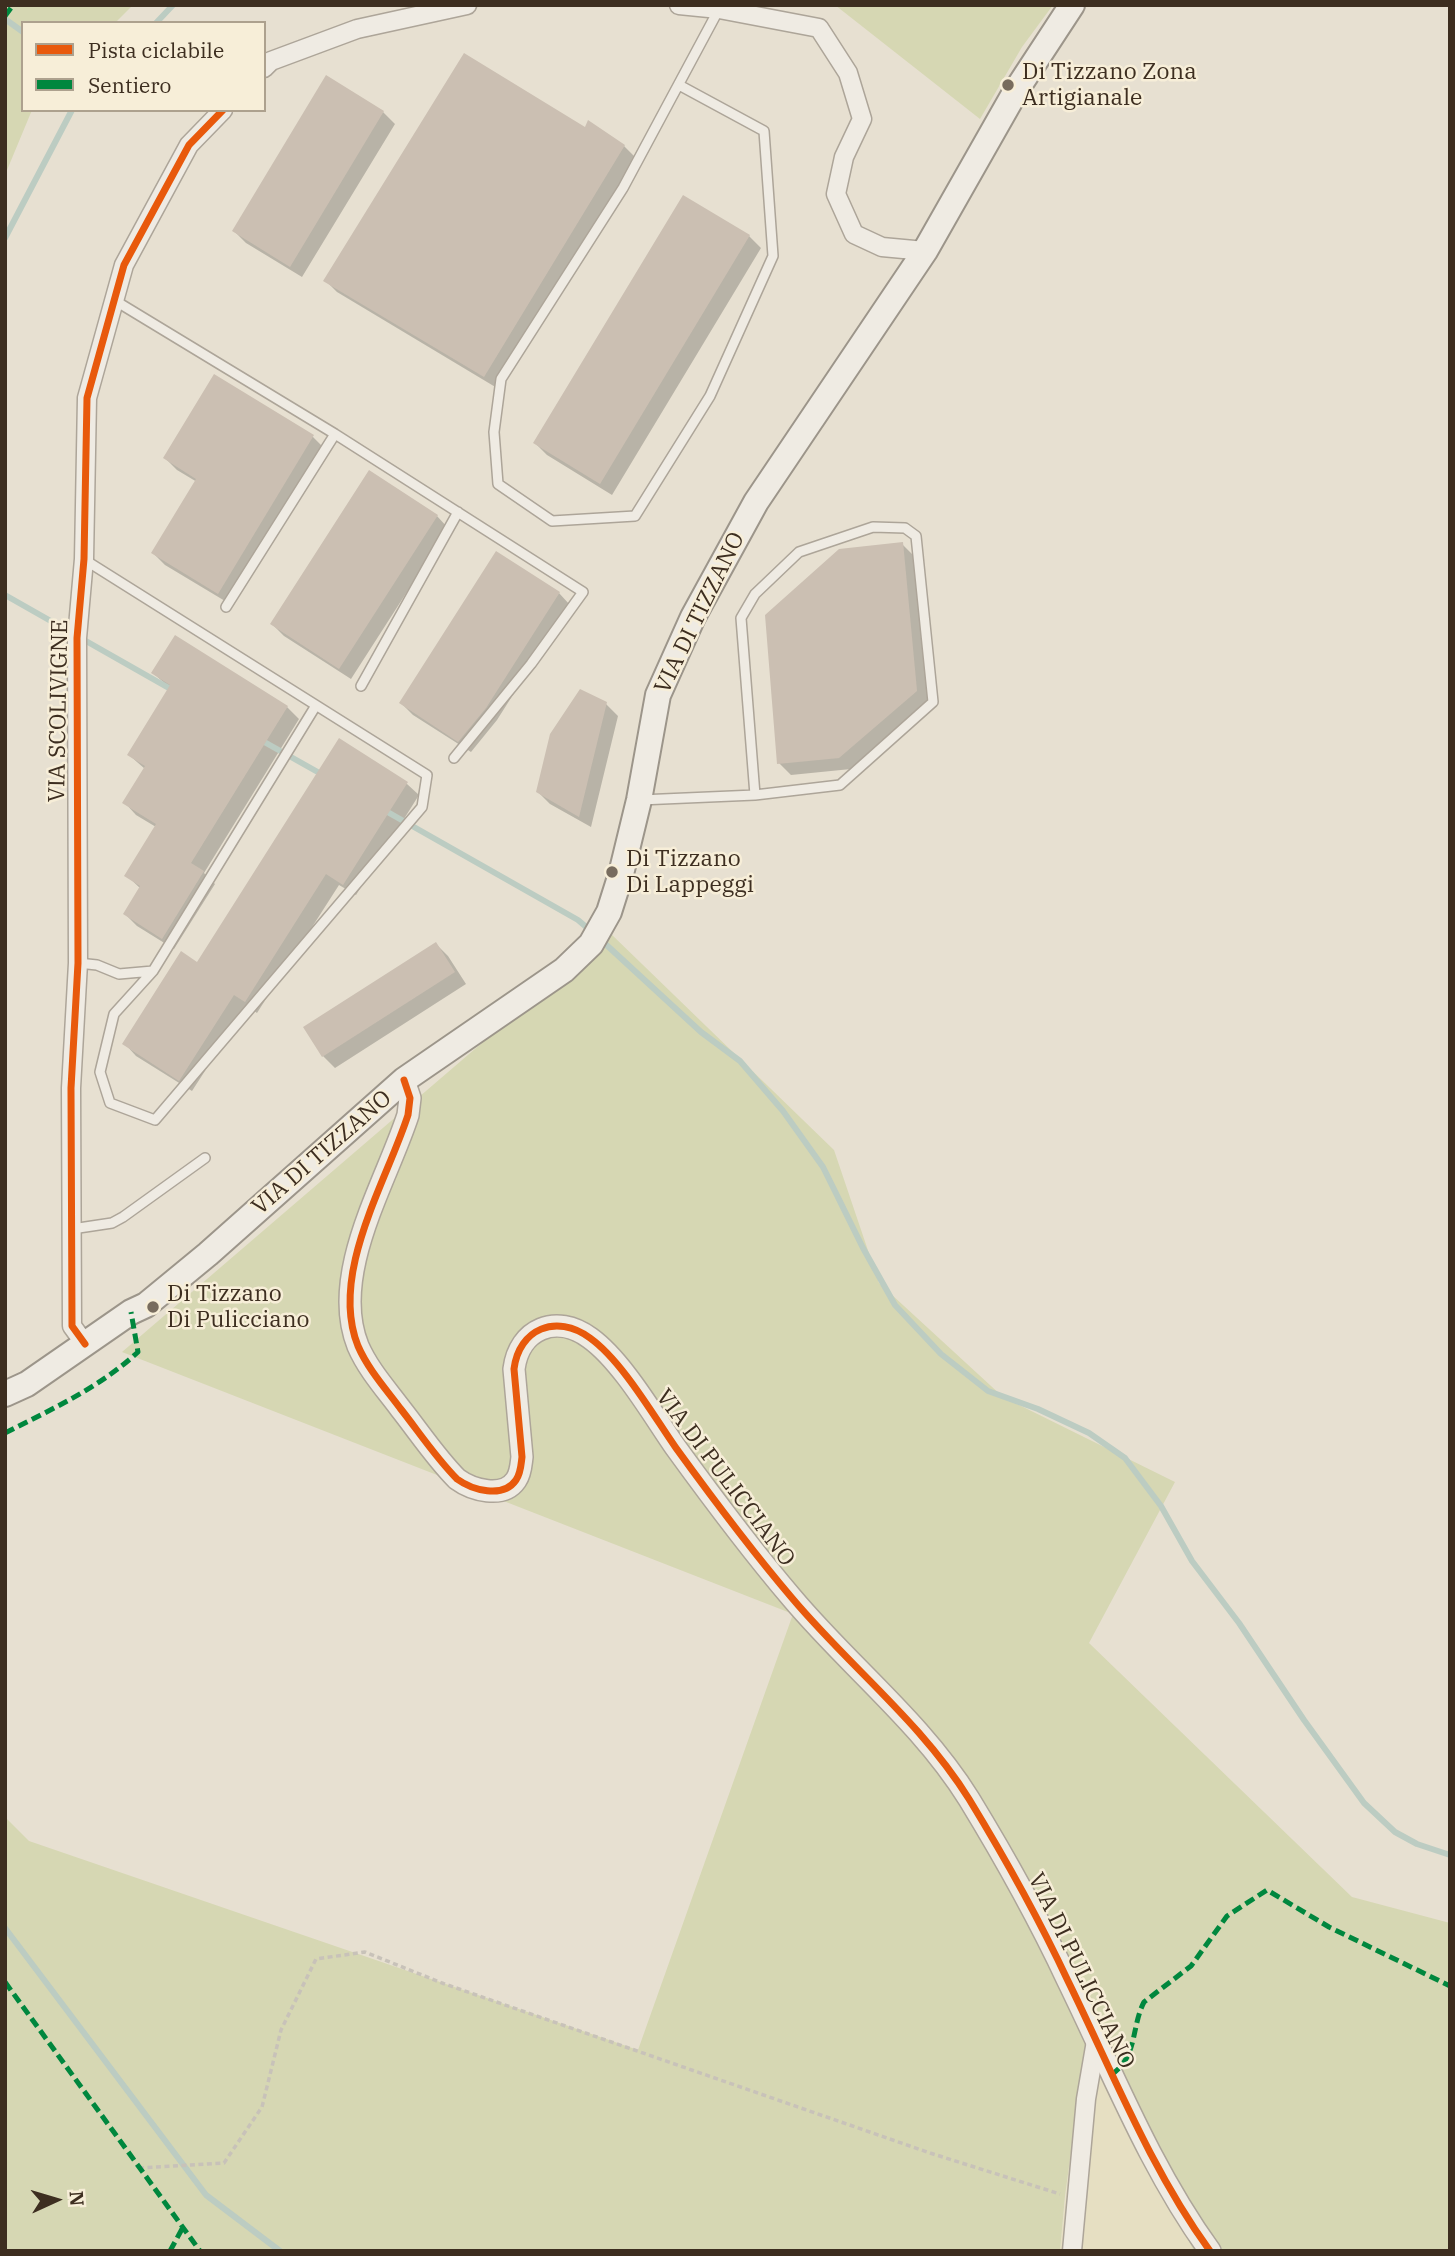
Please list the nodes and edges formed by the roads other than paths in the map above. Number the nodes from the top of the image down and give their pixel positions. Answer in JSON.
{"nodes":[{"id":1,"x":467,"y":5,"type":"edge"},
{"id":2,"x":679,"y":5,"type":"edge"},
{"id":3,"x":1073,"y":5,"type":"edge"},
{"id":4,"x":719,"y":9,"type":"junction"},
{"id":5,"x":266,"y":66,"type":"edge"},
{"id":6,"x":679,"y":85,"type":"junction"},
{"id":7,"x":221,"y":112,"type":"edge"},
{"id":8,"x":925,"y":251,"type":"junction"},
{"id":9,"x":114,"y":300,"type":"junction"},
{"id":10,"x":335,"y":435,"type":"junction"},
{"id":11,"x":458,"y":512,"type":"junction"},
{"id":12,"x":84,"y":559,"type":"junction"},
{"id":13,"x":226,"y":607,"type":"dead end"},
{"id":14,"x":361,"y":686,"type":"dead end"},
{"id":15,"x":315,"y":707,"type":"junction"},
{"id":16,"x":454,"y":758,"type":"dead end"},
{"id":17,"x":755,"y":795,"type":"junction"},
{"id":18,"x":639,"y":800,"type":"junction"},
{"id":19,"x":78,"y":963,"type":"junction"},
{"id":20,"x":153,"y":971,"type":"junction"},
{"id":21,"x":404,"y":1080,"type":"junction"},
{"id":22,"x":205,"y":1158,"type":"dead end"},
{"id":23,"x":72,"y":1229,"type":"junction"},
{"id":24,"x":85,"y":1344,"type":"junction"},
{"id":25,"x":5,"y":1394,"type":"edge"},
{"id":26,"x":1096,"y":2041,"type":"junction"},
{"id":27,"x":1072,"y":2251,"type":"edge"},
{"id":28,"x":1210,"y":2251,"type":"edge"}],
"edges":[{"from":1,"to":5,"type":"street"},
{"from":2,"to":4,"type":"street"},
{"from":3,"to":8,"type":"main road","name":"VIA DI TIZZANO"},
{"from":4,"to":6,"type":"lane"},
{"from":4,"to":8,"type":"street"},
{"from":6,"to":6,"type":"lane"},
{"from":7,"to":9,"type":"street","name":"VIA SCOLIVIGNE"},
{"from":8,"to":18,"type":"main road","name":"VIA DI TIZZANO"},
{"from":9,"to":10,"type":"lane"},
{"from":9,"to":12,"type":"street","name":"VIA SCOLIVIGNE"},
{"from":10,"to":11,"type":"lane"},
{"from":10,"to":13,"type":"lane"},
{"from":11,"to":14,"type":"lane"},
{"from":11,"to":16,"type":"lane"},
{"from":12,"to":15,"type":"lane"},
{"from":12,"to":19,"type":"street","name":"VIA SCOLIVIGNE"},
{"from":15,"to":20,"type":"lane"},
{"from":15,"to":20,"type":"lane"},
{"from":17,"to":17,"type":"lane"},
{"from":17,"to":18,"type":"lane"},
{"from":18,"to":21,"type":"main road","name":"VIA DI TIZZANO"},
{"from":19,"to":20,"type":"lane"},
{"from":19,"to":23,"type":"street","name":"VIA SCOLIVIGNE"},
{"from":21,"to":24,"type":"main road","name":"VIA DI TIZZANO"},
{"from":21,"to":26,"type":"street","name":"VIA DI PULICCIANO"},
{"from":22,"to":23,"type":"lane"},
{"from":23,"to":24,"type":"street","name":"VIA SCOLIVIGNE"},
{"from":24,"to":25,"type":"main road","name":"VIA DI TIZZANO"},
{"from":26,"to":27,"type":"street"},
{"from":26,"to":28,"type":"street","name":"VIA DI PULICCIANO"}]}
